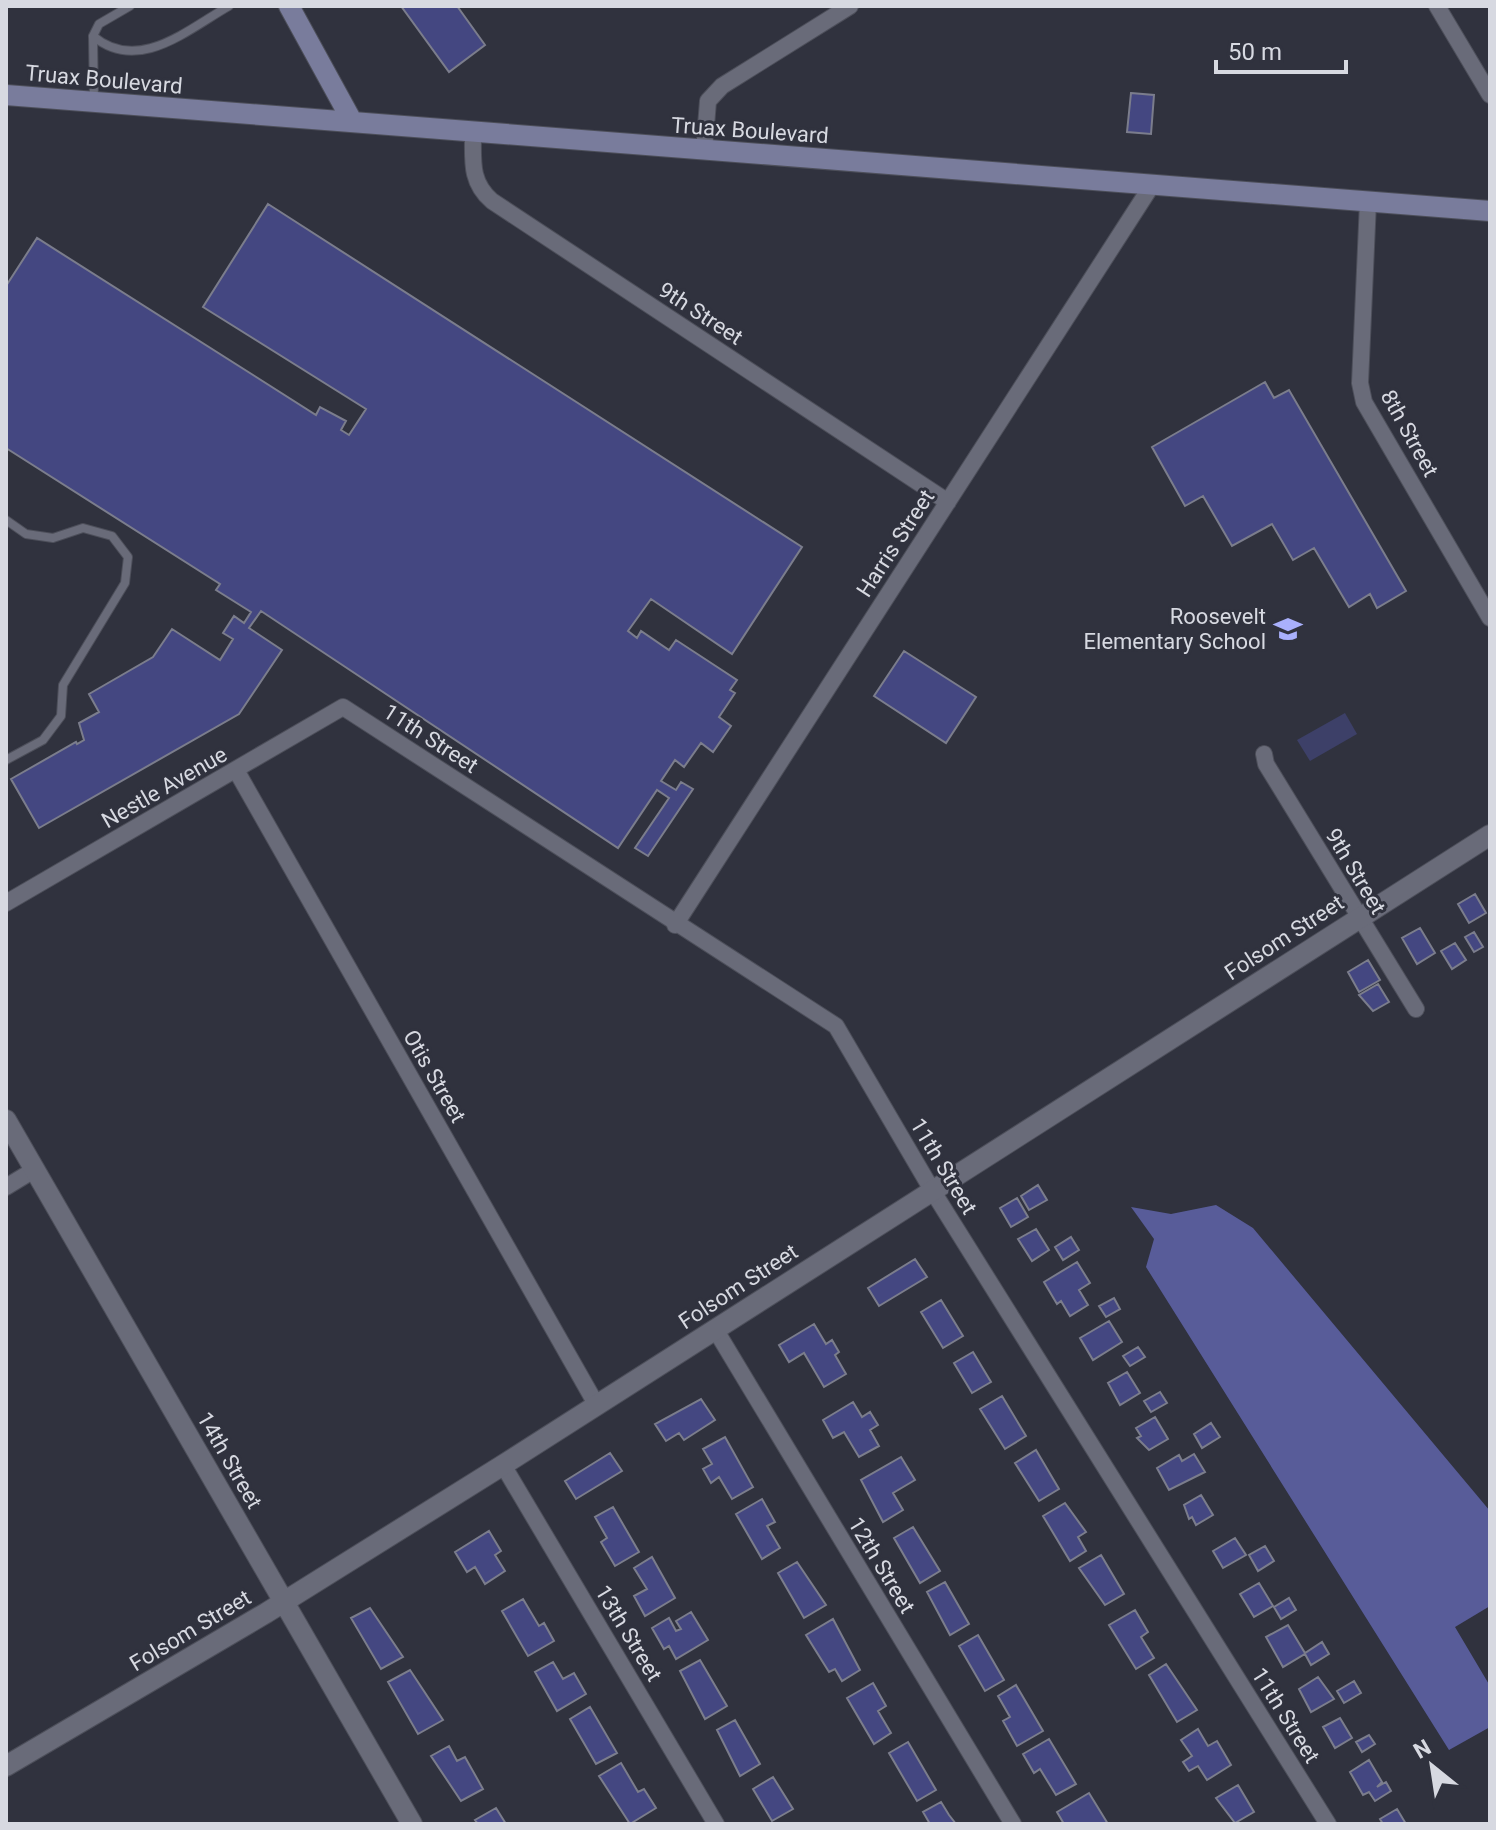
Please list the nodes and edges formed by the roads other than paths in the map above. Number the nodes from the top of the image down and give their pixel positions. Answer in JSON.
{"nodes":[{"id":1,"x":130,"y":6,"type":"edge"},
{"id":2,"x":229,"y":6,"type":"edge"},
{"id":3,"x":289,"y":6,"type":"edge"},
{"id":4,"x":850,"y":6,"type":"edge"},
{"id":5,"x":1437,"y":6,"type":"edge"},
{"id":6,"x":93,"y":36,"type":"junction"},
{"id":7,"x":6,"y":95,"type":"edge"},
{"id":8,"x":1490,"y":95,"type":"edge"},
{"id":9,"x":94,"y":104,"type":"junction"},
{"id":10,"x":352,"y":121,"type":"junction"},
{"id":11,"x":473,"y":134,"type":"junction"},
{"id":12,"x":704,"y":151,"type":"junction"},
{"id":13,"x":1152,"y":185,"type":"junction"},
{"id":14,"x":1368,"y":202,"type":"junction"},
{"id":15,"x":1490,"y":211,"type":"edge"},
{"id":16,"x":948,"y":502,"type":"junction"},
{"id":17,"x":6,"y":520,"type":"edge"},
{"id":18,"x":1490,"y":618,"type":"edge"},
{"id":19,"x":343,"y":707,"type":"joint"},
{"id":20,"x":1264,"y":754,"type":"dead end"},
{"id":21,"x":6,"y":760,"type":"edge"},
{"id":22,"x":236,"y":770,"type":"junction"},
{"id":23,"x":1490,"y":835,"type":"edge"},
{"id":24,"x":6,"y":903,"type":"edge"},
{"id":25,"x":1358,"y":918,"type":"junction"},
{"id":26,"x":675,"y":925,"type":"junction"},
{"id":27,"x":1416,"y":1009,"type":"dead end"},
{"id":28,"x":6,"y":1120,"type":"edge"},
{"id":29,"x":34,"y":1170,"type":"junction"},
{"id":30,"x":6,"y":1187,"type":"edge"},
{"id":31,"x":932,"y":1190,"type":"junction"},
{"id":32,"x":715,"y":1329,"type":"junction"},
{"id":33,"x":596,"y":1404,"type":"junction"},
{"id":34,"x":503,"y":1465,"type":"junction"},
{"id":35,"x":284,"y":1602,"type":"junction"},
{"id":36,"x":6,"y":1766,"type":"edge"},
{"id":37,"x":412,"y":1824,"type":"edge"},
{"id":38,"x":716,"y":1824,"type":"edge"},
{"id":39,"x":1013,"y":1824,"type":"edge"},
{"id":40,"x":1328,"y":1824,"type":"edge"}],
"edges":[{"from":1,"to":6,"type":"lane"},
{"from":2,"to":6,"type":"lane"},
{"from":3,"to":10,"type":"main road"},
{"from":4,"to":12,"type":"street"},
{"from":5,"to":8,"type":"street"},
{"from":6,"to":9,"type":"lane"},
{"from":7,"to":9,"type":"main road","name":"Truax Boulevard"},
{"from":9,"to":10,"type":"main road","name":"Truax Boulevard"},
{"from":10,"to":11,"type":"main road","name":"Truax Boulevard"},
{"from":11,"to":12,"type":"main road","name":"Truax Boulevard"},
{"from":11,"to":16,"type":"street","name":"9th Street"},
{"from":12,"to":13,"type":"main road","name":"Truax Boulevard"},
{"from":13,"to":14,"type":"main road","name":"Truax Boulevard"},
{"from":13,"to":16,"type":"street","name":"Harris Street"},
{"from":14,"to":15,"type":"main road","name":"Truax Boulevard"},
{"from":14,"to":18,"type":"street","name":"8th Street"},
{"from":16,"to":26,"type":"street","name":"Harris Street"},
{"from":17,"to":21,"type":"lane"},
{"from":19,"to":22,"type":"street","name":"Nestle Avenue"},
{"from":19,"to":26,"type":"street","name":"11th Street"},
{"from":20,"to":25,"type":"street","name":"9th Street"},
{"from":22,"to":24,"type":"street","name":"Nestle Avenue"},
{"from":22,"to":33,"type":"street","name":"Otis Street"},
{"from":23,"to":25,"type":"street","name":"Folsom Street"},
{"from":25,"to":27,"type":"street","name":"9th Street"},
{"from":25,"to":31,"type":"street","name":"Folsom Street"},
{"from":26,"to":31,"type":"street","name":"11th Street"},
{"from":28,"to":29,"type":"street","name":"14th Street"},
{"from":29,"to":30,"type":"street"},
{"from":29,"to":35,"type":"street","name":"14th Street"},
{"from":31,"to":32,"type":"street","name":"Folsom Street"},
{"from":31,"to":40,"type":"street","name":"11th Street"},
{"from":32,"to":33,"type":"street","name":"Folsom Street"},
{"from":32,"to":39,"type":"street","name":"12th Street"},
{"from":33,"to":34,"type":"street","name":"Folsom Street"},
{"from":34,"to":35,"type":"street","name":"Folsom Street"},
{"from":34,"to":38,"type":"street","name":"13th Street"},
{"from":35,"to":36,"type":"street","name":"Folsom Street"},
{"from":35,"to":37,"type":"street","name":"14th Street"}]}
